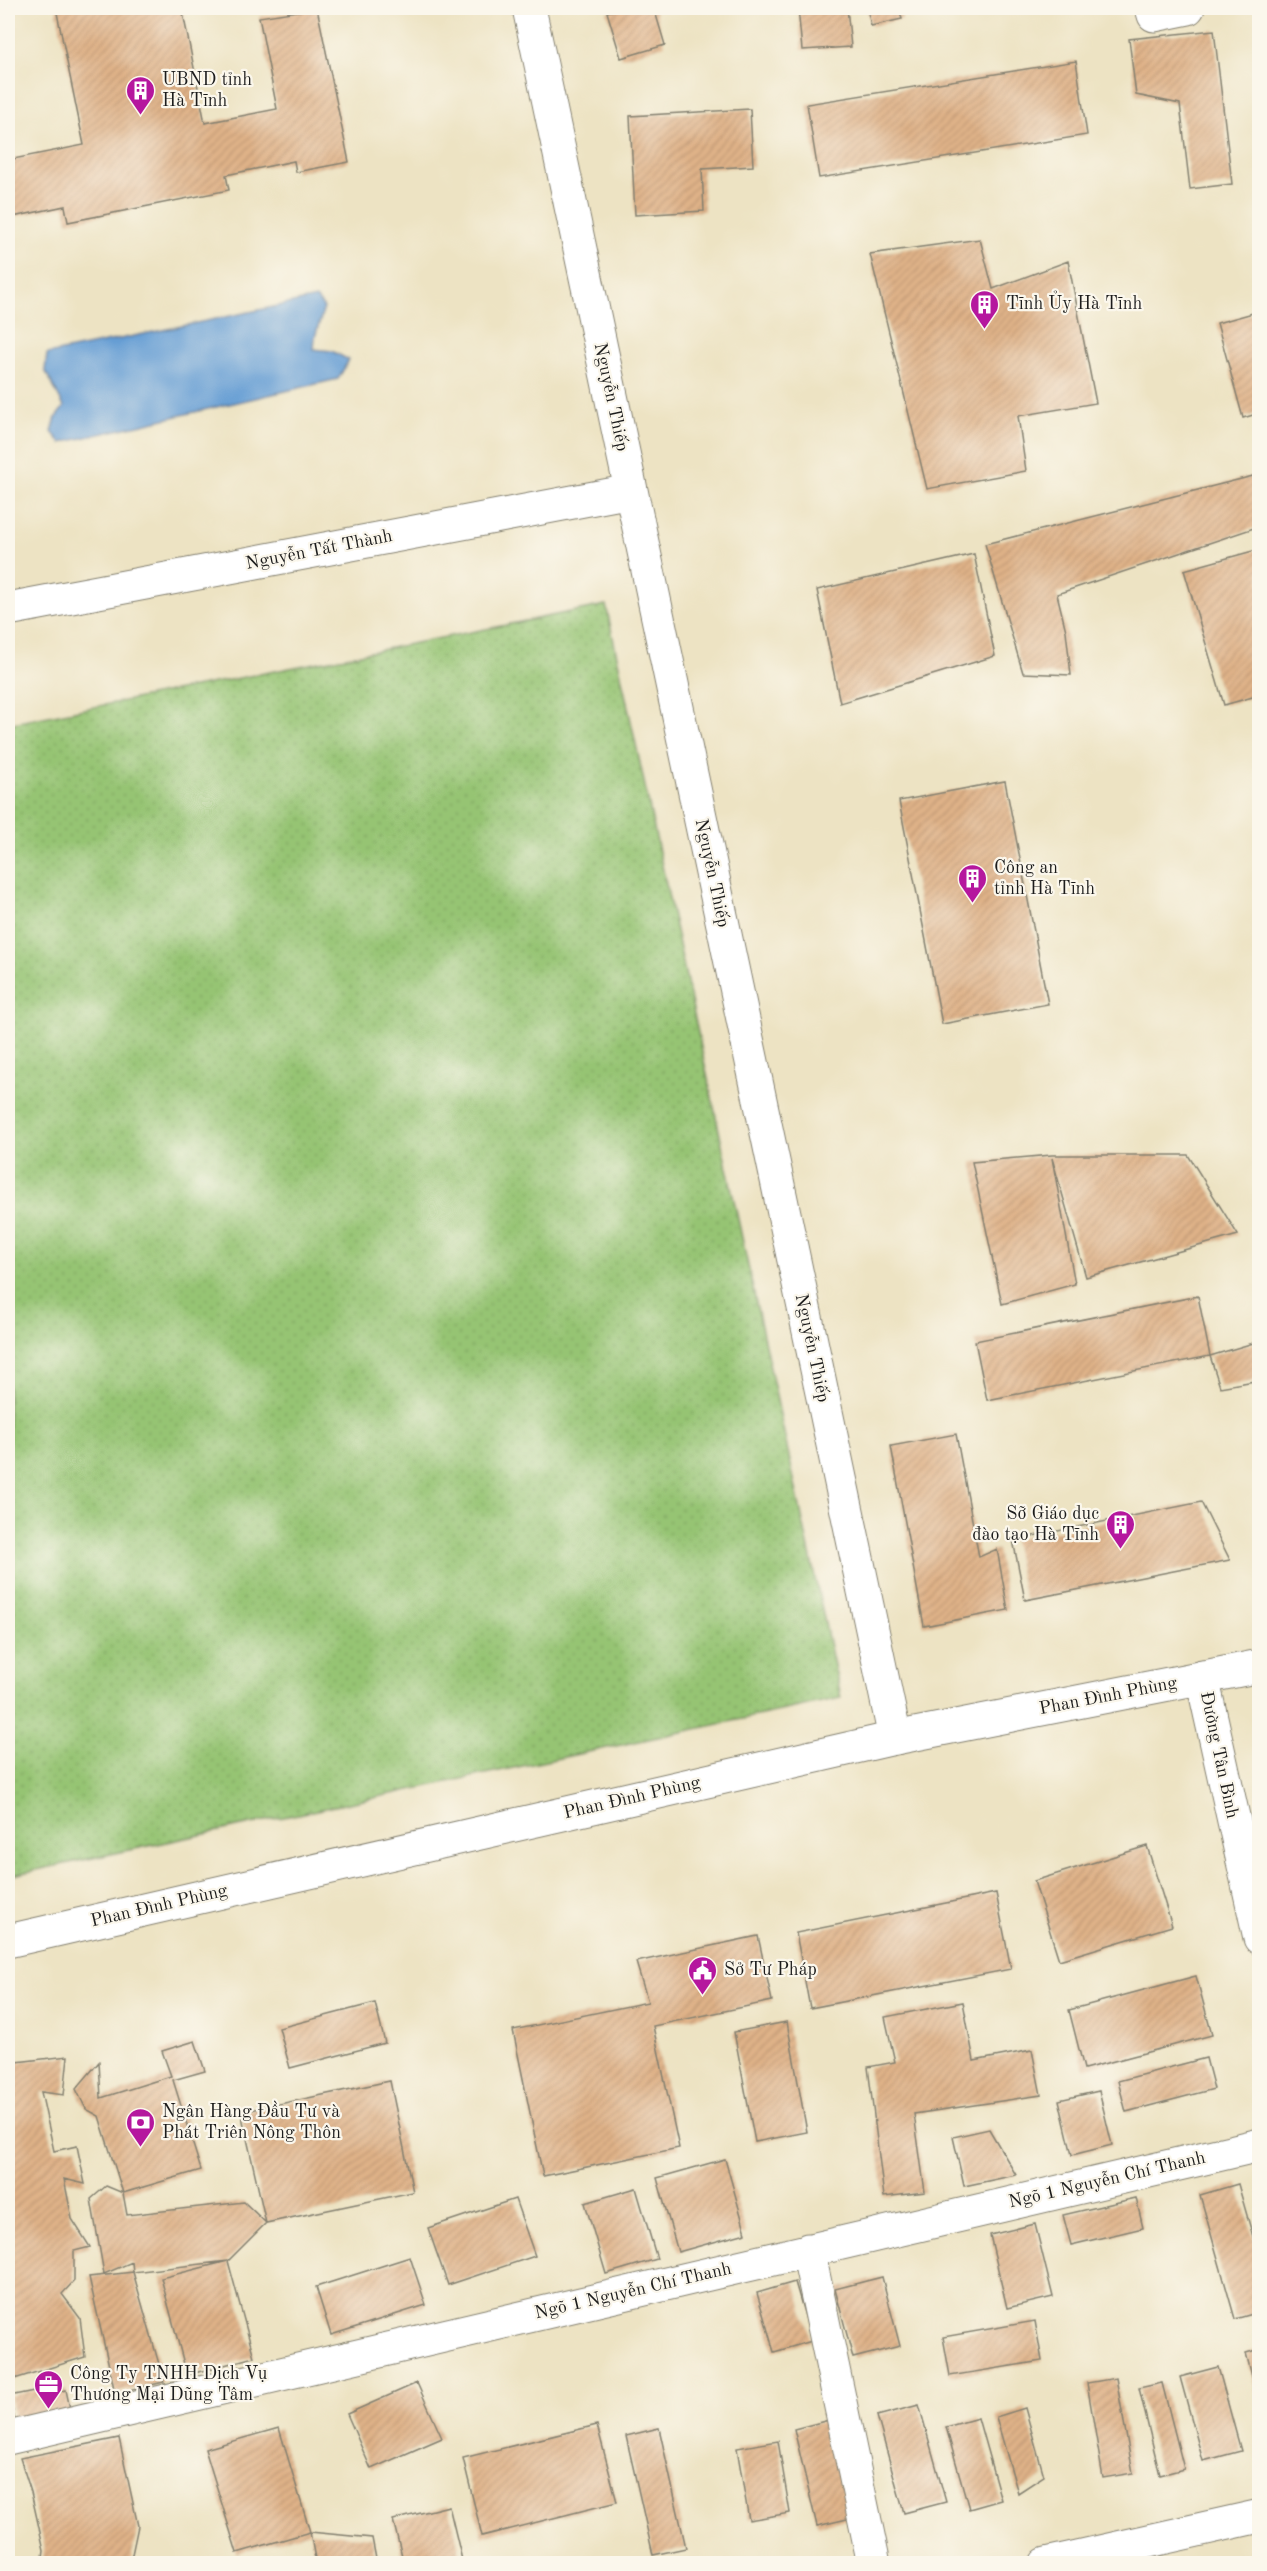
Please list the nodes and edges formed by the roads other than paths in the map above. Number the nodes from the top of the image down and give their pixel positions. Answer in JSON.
{"nodes":[{"id":1,"x":529,"y":8,"type":"edge"},
{"id":2,"x":1152,"y":8,"type":"edge"},
{"id":3,"x":1188,"y":8,"type":"edge"},
{"id":4,"x":631,"y":491,"type":"junction"},
{"id":5,"x":8,"y":609,"type":"edge"},
{"id":6,"x":1260,"y":1666,"type":"edge"},
{"id":7,"x":1202,"y":1677,"type":"junction"},
{"id":8,"x":894,"y":1738,"type":"junction"},
{"id":9,"x":1260,"y":1938,"type":"edge"},
{"id":10,"x":8,"y":1941,"type":"edge"},
{"id":11,"x":1260,"y":2145,"type":"edge"},
{"id":12,"x":808,"y":2250,"type":"junction"},
{"id":13,"x":8,"y":2438,"type":"edge"},
{"id":14,"x":1260,"y":2516,"type":"edge"},
{"id":15,"x":874,"y":2564,"type":"edge"},
{"id":16,"x":1046,"y":2564,"type":"edge"}],
"edges":[{"from":1,"to":4,"type":"street","name":"Nguyễn Thiếp"},
{"from":2,"to":3,"type":"street"},
{"from":4,"to":5,"type":"street","name":"Nguyễn Tất Thành"},
{"from":4,"to":8,"type":"street","name":"Nguyễn Thiếp"},
{"from":6,"to":7,"type":"street","name":"Phan Đình Phùng"},
{"from":7,"to":8,"type":"street","name":"Phan Đình Phùng"},
{"from":7,"to":9,"type":"street","name":"Đường Tân Bình"},
{"from":8,"to":10,"type":"street","name":"Phan Đình Phùng"},
{"from":11,"to":12,"type":"street","name":"Ngõ 1 Nguyễn Chí Thanh"},
{"from":12,"to":13,"type":"street","name":"Ngõ 1 Nguyễn Chí Thanh"},
{"from":12,"to":15,"type":"street"},
{"from":14,"to":16,"type":"street"}]}
